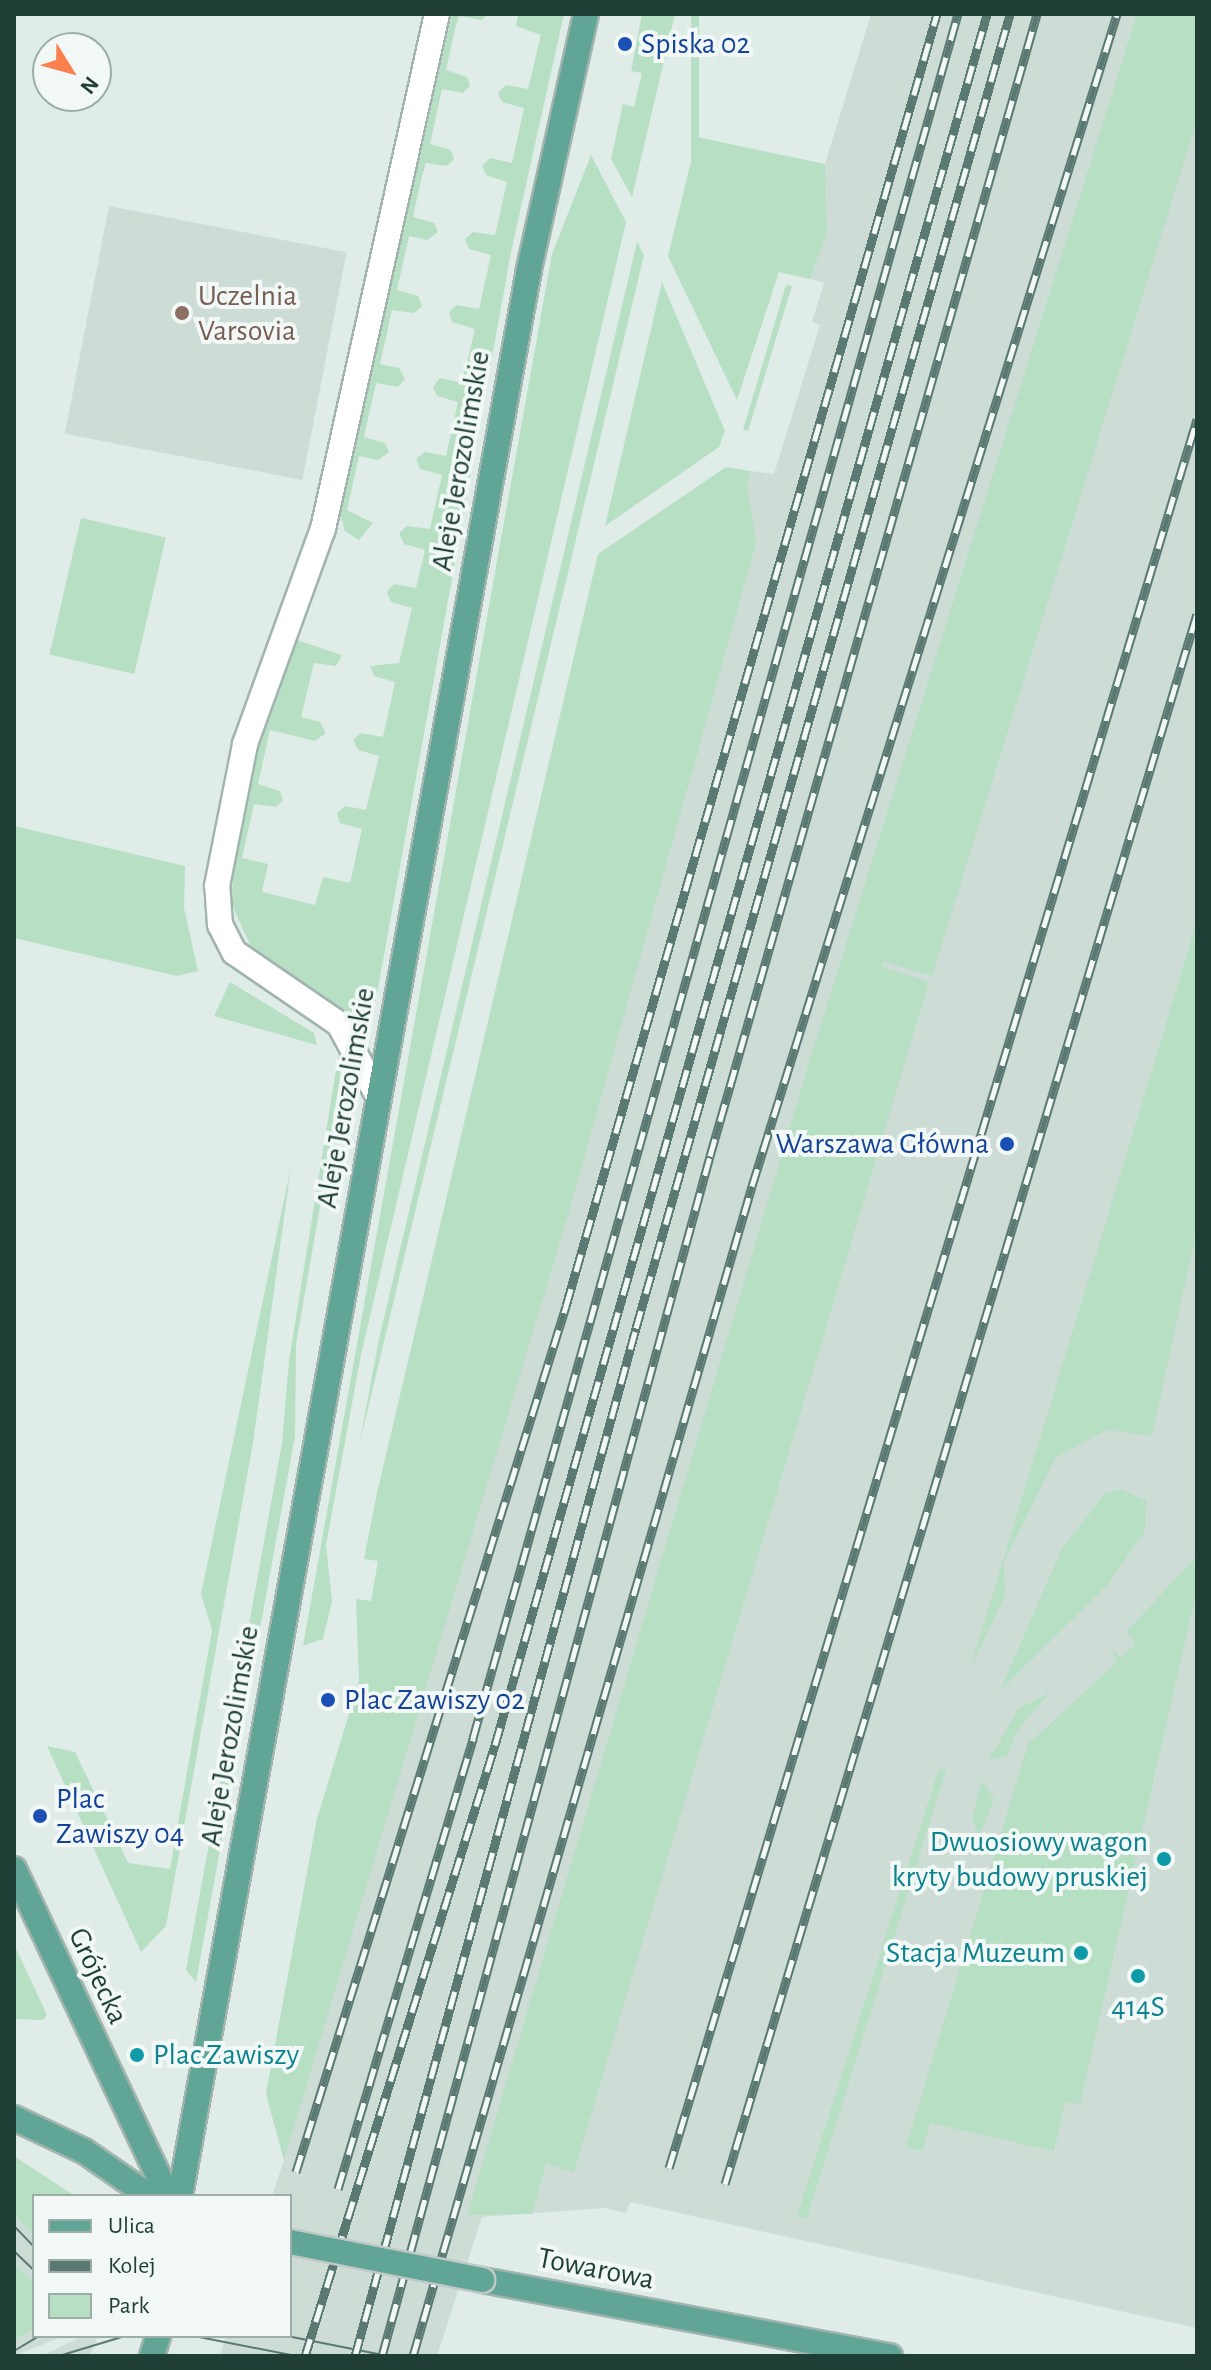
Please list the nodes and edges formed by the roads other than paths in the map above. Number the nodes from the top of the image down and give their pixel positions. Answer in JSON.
{"nodes":[{"id":1,"x":437,"y":14,"type":"edge"},
{"id":2,"x":586,"y":14,"type":"edge"},
{"id":3,"x":379,"y":1098,"type":"junction"},
{"id":4,"x":14,"y":1869,"type":"edge"},
{"id":5,"x":14,"y":2118,"type":"edge"},
{"id":6,"x":146,"y":2194,"type":"edge"},
{"id":7,"x":167,"y":2194,"type":"edge"},
{"id":8,"x":180,"y":2194,"type":"edge"},
{"id":9,"x":292,"y":2242,"type":"edge"},
{"id":10,"x":890,"y":2356,"type":"edge"}],
"edges":[{"from":1,"to":3,"type":"lane"},
{"from":2,"to":3,"type":"main road","name":"Aleje Jerozolimskie"},
{"from":3,"to":8,"type":"main road","name":"Aleje Jerozolimskie"},
{"from":4,"to":7,"type":"main road","name":"Grójecka"},
{"from":5,"to":6,"type":"main road"},
{"from":9,"to":10,"type":"main road","name":"Towarowa","bridge":true}]}
